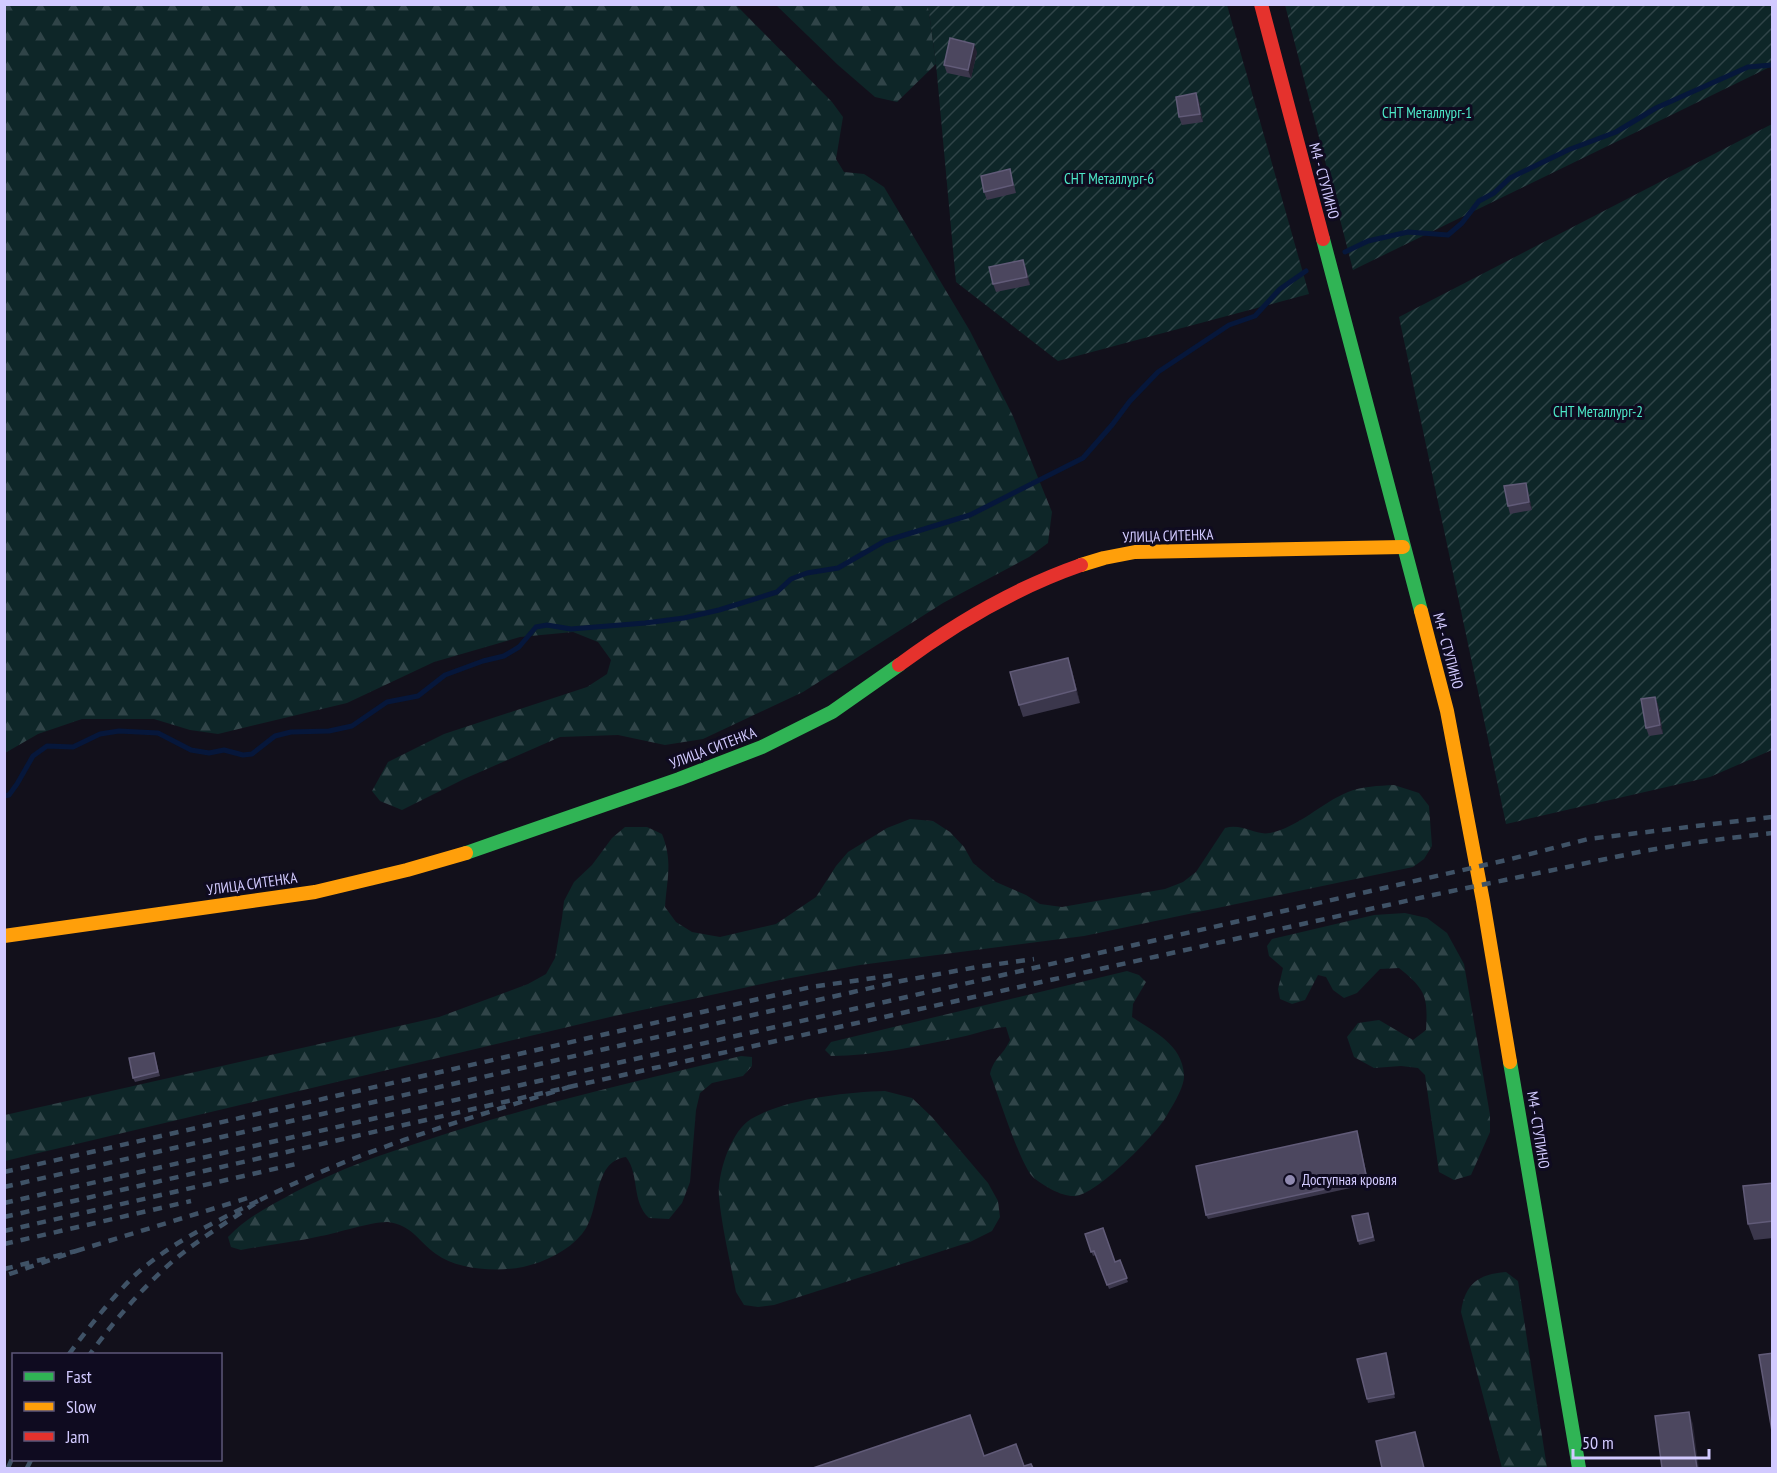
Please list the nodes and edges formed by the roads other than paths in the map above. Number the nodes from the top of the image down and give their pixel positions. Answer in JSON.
{"nodes":[{"id":1,"x":1261,"y":4,"type":"edge"},
{"id":2,"x":1403,"y":547,"type":"junction"},
{"id":3,"x":4,"y":936,"type":"edge"},
{"id":4,"x":1579,"y":1468,"type":"edge"}],
"edges":[{"from":1,"to":2,"type":"main road","name":"М4 - СТУПИНО"},
{"from":2,"to":3,"type":"main road","name":"УЛИЦА СИТЕНКА"},
{"from":2,"to":4,"type":"main road","name":"М4 - СТУПИНО"}]}
